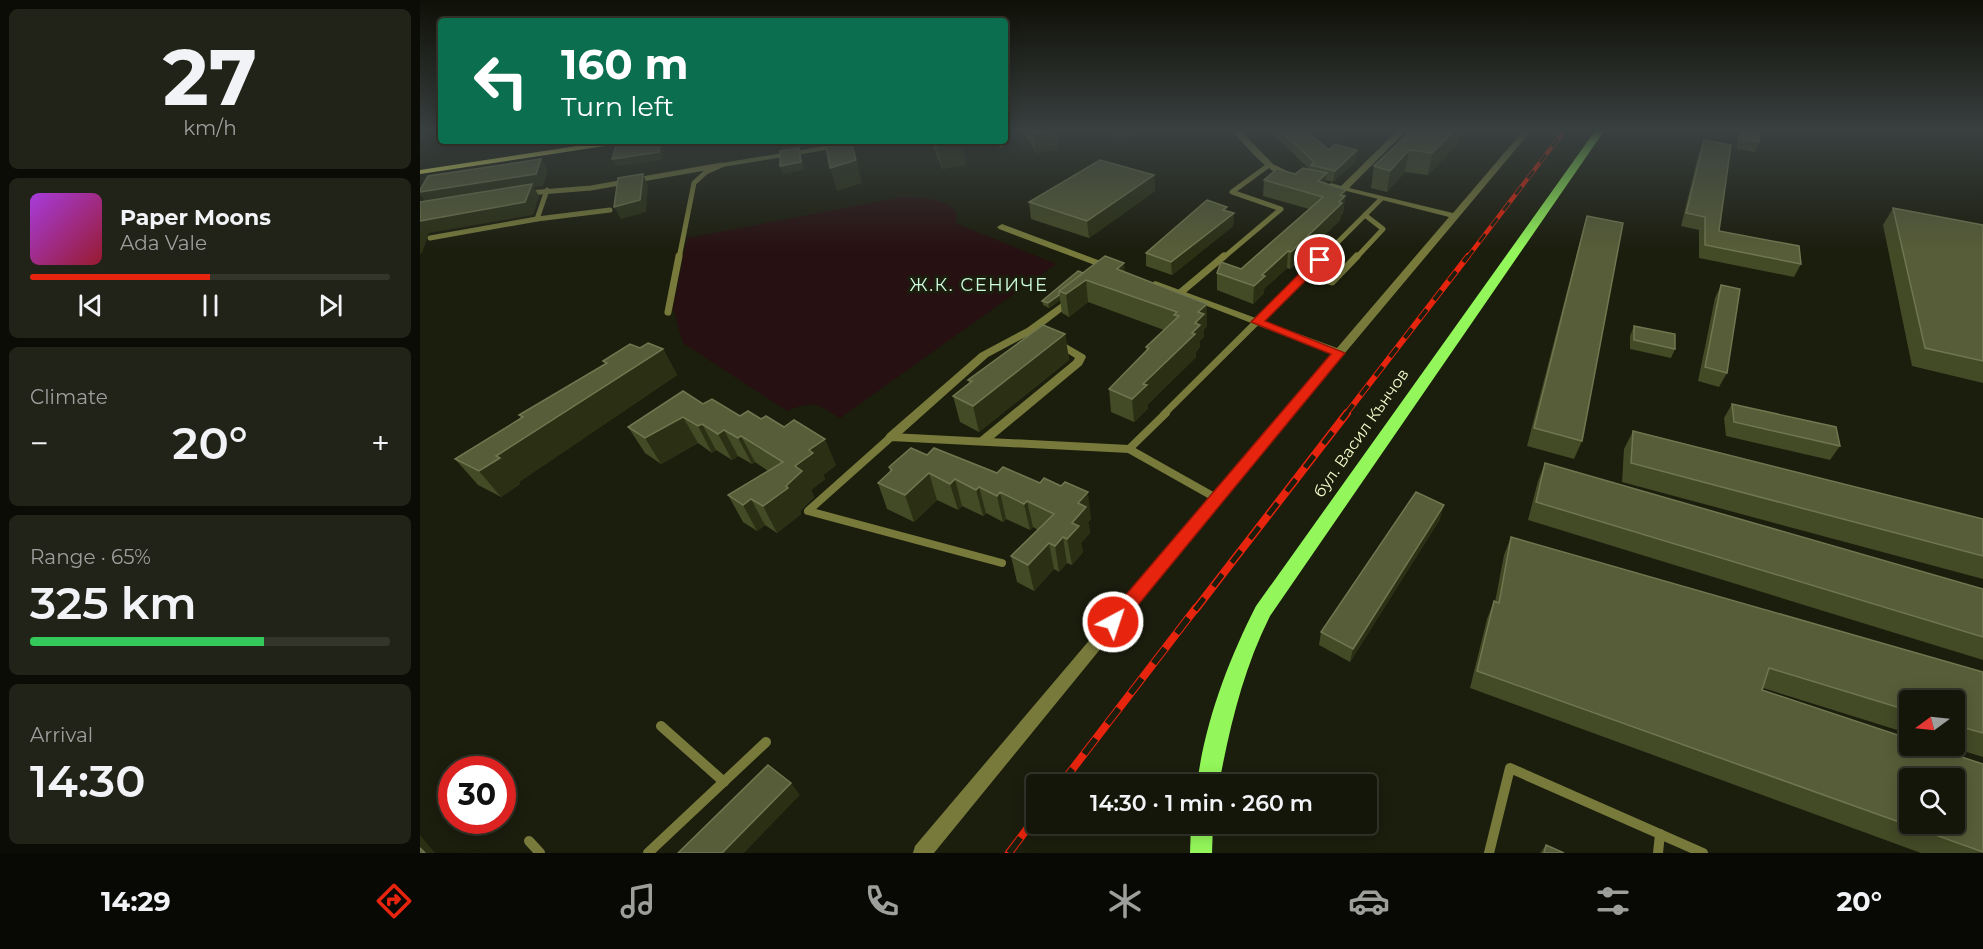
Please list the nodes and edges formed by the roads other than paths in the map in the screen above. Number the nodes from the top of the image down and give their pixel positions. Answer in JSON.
{"nodes":[{"id":1,"x":689,"y":171,"type":"edge"},
{"id":2,"x":709,"y":171,"type":"edge"},
{"id":3,"x":1261,"y":171,"type":"edge"},
{"id":4,"x":1278,"y":171,"type":"edge"},
{"id":5,"x":1362,"y":171,"type":"edge"},
{"id":6,"x":1493,"y":171,"type":"edge"},
{"id":7,"x":1572,"y":171,"type":"edge"},
{"id":8,"x":1303,"y":179,"type":"edge"},
{"id":9,"x":1323,"y":184,"type":"edge"},
{"id":10,"x":1343,"y":189,"type":"junction"},
{"id":11,"x":547,"y":190,"type":"junction"},
{"id":12,"x":524,"y":194,"type":"edge"},
{"id":13,"x":1382,"y":199,"type":"junction"},
{"id":14,"x":610,"y":210,"type":"dead end"},
{"id":15,"x":1365,"y":215,"type":"junction"},
{"id":16,"x":1455,"y":216,"type":"junction"},
{"id":17,"x":537,"y":219,"type":"junction"},
{"id":18,"x":1002,"y":227,"type":"dead end"},
{"id":19,"x":430,"y":238,"type":"dead end"},
{"id":20,"x":1111,"y":272,"type":"edge"},
{"id":21,"x":1305,"y":274,"type":"junction"},
{"id":22,"x":1140,"y":279,"type":"edge"},
{"id":23,"x":1084,"y":289,"type":"edge"},
{"id":24,"x":1180,"y":293,"type":"junction"},
{"id":25,"x":668,"y":312,"type":"dead end"},
{"id":26,"x":1257,"y":322,"type":"junction"},
{"id":27,"x":1031,"y":330,"type":"junction"},
{"id":28,"x":1339,"y":353,"type":"junction"},
{"id":29,"x":891,"y":436,"type":"junction"},
{"id":30,"x":983,"y":441,"type":"junction"},
{"id":31,"x":1130,"y":449,"type":"junction"},
{"id":32,"x":1216,"y":498,"type":"junction"},
{"id":33,"x":1002,"y":563,"type":"dead end"},
{"id":34,"x":661,"y":726,"type":"dead end"},
{"id":35,"x":766,"y":742,"type":"dead end"},
{"id":36,"x":1210,"y":774,"type":"edge"},
{"id":37,"x":724,"y":782,"type":"junction"},
{"id":38,"x":1202,"y":834,"type":"edge"},
{"id":39,"x":1660,"y":834,"type":"junction"},
{"id":40,"x":529,"y":841,"type":"dead end"},
{"id":41,"x":540,"y":853,"type":"edge"},
{"id":42,"x":648,"y":853,"type":"edge"},
{"id":43,"x":922,"y":853,"type":"edge"},
{"id":44,"x":1201,"y":853,"type":"edge"},
{"id":45,"x":1489,"y":853,"type":"edge"},
{"id":46,"x":1658,"y":853,"type":"edge"},
{"id":47,"x":1703,"y":853,"type":"edge"}],
"edges":[{"from":1,"to":11,"type":"lane"},
{"from":2,"to":25,"type":"lane"},
{"from":3,"to":24,"type":"lane"},
{"from":4,"to":8,"type":"street"},
{"from":5,"to":10,"type":"street"},
{"from":6,"to":16,"type":"street"},
{"from":7,"to":36,"type":"main road","name":"бул. Васил Кънчов"},
{"from":9,"to":10,"type":"street"},
{"from":10,"to":13,"type":"street"},
{"from":11,"to":12,"type":"lane"},
{"from":11,"to":17,"type":"lane"},
{"from":13,"to":15,"type":"lane"},
{"from":13,"to":16,"type":"street"},
{"from":14,"to":17,"type":"lane"},
{"from":15,"to":21,"type":"lane"},
{"from":15,"to":21,"type":"lane"},
{"from":16,"to":28,"type":"street"},
{"from":17,"to":19,"type":"lane"},
{"from":18,"to":20,"type":"street"},
{"from":21,"to":26,"type":"lane"},
{"from":22,"to":24,"type":"street"},
{"from":23,"to":27,"type":"street"},
{"from":24,"to":26,"type":"street"},
{"from":26,"to":28,"type":"street"},
{"from":26,"to":31,"type":"lane"},
{"from":27,"to":29,"type":"street"},
{"from":27,"to":30,"type":"street"},
{"from":28,"to":32,"type":"street"},
{"from":29,"to":30,"type":"lane"},
{"from":29,"to":33,"type":"lane"},
{"from":30,"to":31,"type":"lane"},
{"from":31,"to":32,"type":"lane"},
{"from":32,"to":43,"type":"street"},
{"from":34,"to":37,"type":"lane"},
{"from":35,"to":37,"type":"lane"},
{"from":37,"to":42,"type":"lane"},
{"from":38,"to":44,"type":"main road"},
{"from":39,"to":45,"type":"lane"},
{"from":39,"to":46,"type":"lane"},
{"from":39,"to":47,"type":"lane"},
{"from":40,"to":41,"type":"lane"}]}
